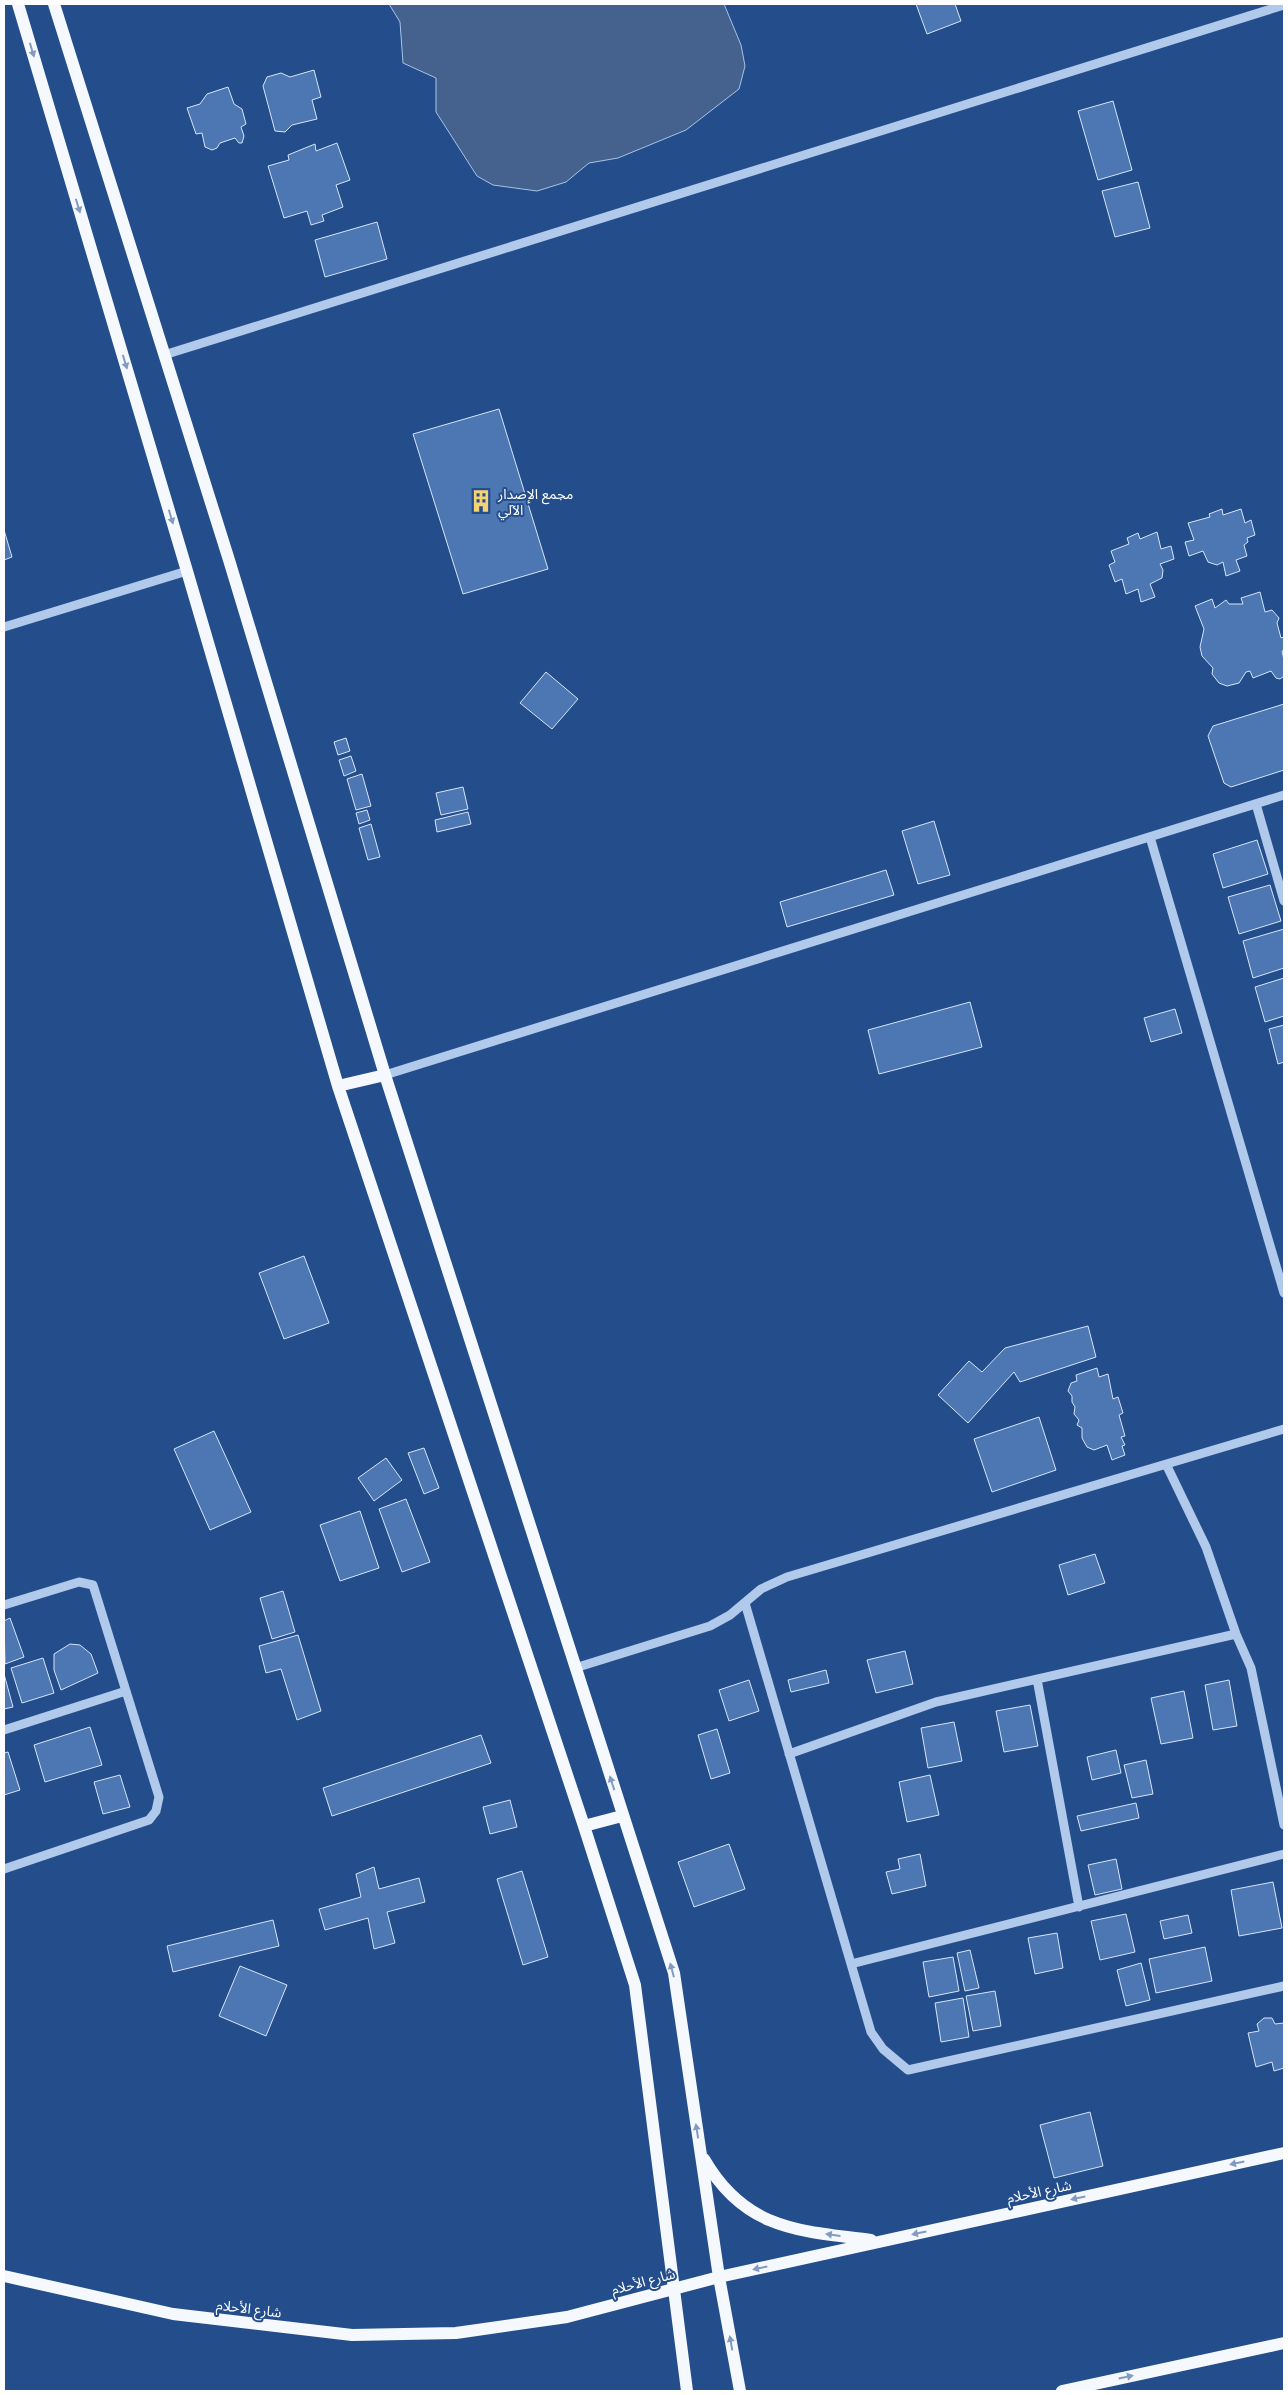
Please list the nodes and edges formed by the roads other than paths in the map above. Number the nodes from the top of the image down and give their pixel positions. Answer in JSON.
{"nodes":[{"id":1,"x":18,"y":4,"type":"edge"},
{"id":2,"x":54,"y":4,"type":"edge"},
{"id":3,"x":1284,"y":5,"type":"edge"},
{"id":4,"x":164,"y":355,"type":"junction"},
{"id":5,"x":188,"y":571,"type":"junction"},
{"id":6,"x":4,"y":627,"type":"edge"},
{"id":7,"x":1284,"y":795,"type":"edge"},
{"id":8,"x":1256,"y":804,"type":"junction"},
{"id":9,"x":1150,"y":837,"type":"junction"},
{"id":10,"x":1284,"y":901,"type":"edge"},
{"id":11,"x":385,"y":1075,"type":"junction"},
{"id":12,"x":338,"y":1086,"type":"junction"},
{"id":13,"x":1284,"y":1292,"type":"edge"},
{"id":14,"x":1284,"y":1429,"type":"edge"},
{"id":15,"x":1166,"y":1464,"type":"junction"},
{"id":16,"x":745,"y":1603,"type":"junction"},
{"id":17,"x":4,"y":1605,"type":"edge"},
{"id":18,"x":1236,"y":1634,"type":"junction"},
{"id":19,"x":575,"y":1668,"type":"junction"},
{"id":20,"x":1037,"y":1679,"type":"junction"},
{"id":21,"x":126,"y":1691,"type":"junction"},
{"id":22,"x":4,"y":1730,"type":"edge"},
{"id":23,"x":789,"y":1754,"type":"junction"},
{"id":24,"x":622,"y":1816,"type":"junction"},
{"id":25,"x":1284,"y":1824,"type":"edge"},
{"id":26,"x":584,"y":1826,"type":"junction"},
{"id":27,"x":1284,"y":1854,"type":"edge"},
{"id":28,"x":4,"y":1869,"type":"edge"},
{"id":29,"x":1079,"y":1906,"type":"junction"},
{"id":30,"x":851,"y":1964,"type":"junction"},
{"id":31,"x":1284,"y":1986,"type":"edge"},
{"id":32,"x":701,"y":2153,"type":"junction"},
{"id":33,"x":1284,"y":2153,"type":"edge"},
{"id":34,"x":881,"y":2242,"type":"junction"},
{"id":35,"x":4,"y":2276,"type":"edge"},
{"id":36,"x":719,"y":2277,"type":"junction"},
{"id":37,"x":675,"y":2288,"type":"junction"},
{"id":38,"x":1284,"y":2344,"type":"edge"},
{"id":39,"x":1085,"y":2389,"type":"edge"},
{"id":40,"x":687,"y":2391,"type":"edge"},
{"id":41,"x":740,"y":2391,"type":"edge"},
{"id":42,"x":1062,"y":2391,"type":"edge"}],
"edges":[{"from":1,"to":5,"type":"main road","one_way":true},
{"from":2,"to":4,"type":"main road"},
{"from":3,"to":4,"type":"street"},
{"from":4,"to":11,"type":"main road"},
{"from":5,"to":6,"type":"street"},
{"from":5,"to":12,"type":"main road"},
{"from":7,"to":8,"type":"street"},
{"from":8,"to":9,"type":"street"},
{"from":8,"to":10,"type":"street"},
{"from":9,"to":11,"type":"street"},
{"from":9,"to":13,"type":"street"},
{"from":11,"to":12,"type":"main road"},
{"from":11,"to":19,"type":"main road"},
{"from":12,"to":26,"type":"main road"},
{"from":14,"to":15,"type":"street"},
{"from":15,"to":16,"type":"street"},
{"from":15,"to":18,"type":"street"},
{"from":16,"to":19,"type":"street"},
{"from":16,"to":23,"type":"street"},
{"from":17,"to":21,"type":"street"},
{"from":18,"to":20,"type":"street"},
{"from":18,"to":25,"type":"street"},
{"from":24,"to":19,"type":"main road","one_way":true},
{"from":20,"to":23,"type":"street"},
{"from":20,"to":29,"type":"street"},
{"from":21,"to":22,"type":"street"},
{"from":21,"to":28,"type":"street"},
{"from":23,"to":30,"type":"street"},
{"from":24,"to":26,"type":"main road"},
{"from":32,"to":24,"type":"main road","one_way":true},
{"from":26,"to":37,"type":"main road"},
{"from":27,"to":29,"type":"street"},
{"from":29,"to":30,"type":"street"},
{"from":30,"to":31,"type":"street"},
{"from":34,"to":32,"type":"main road","one_way":true},
{"from":32,"to":36,"type":"main road"},
{"from":33,"to":34,"type":"main road","name":"شارع الأحلام","one_way":true},
{"from":34,"to":36,"type":"main road","name":"شارع الأحلام","one_way":true},
{"from":35,"to":37,"type":"main road","name":"شارع الأحلام"},
{"from":36,"to":37,"type":"main road","name":"شارع الأحلام"},
{"from":41,"to":36,"type":"main road","one_way":true},
{"from":37,"to":40,"type":"main road"},
{"from":39,"to":38,"type":"main road","one_way":true},
{"from":39,"to":42,"type":"main road"}]}
